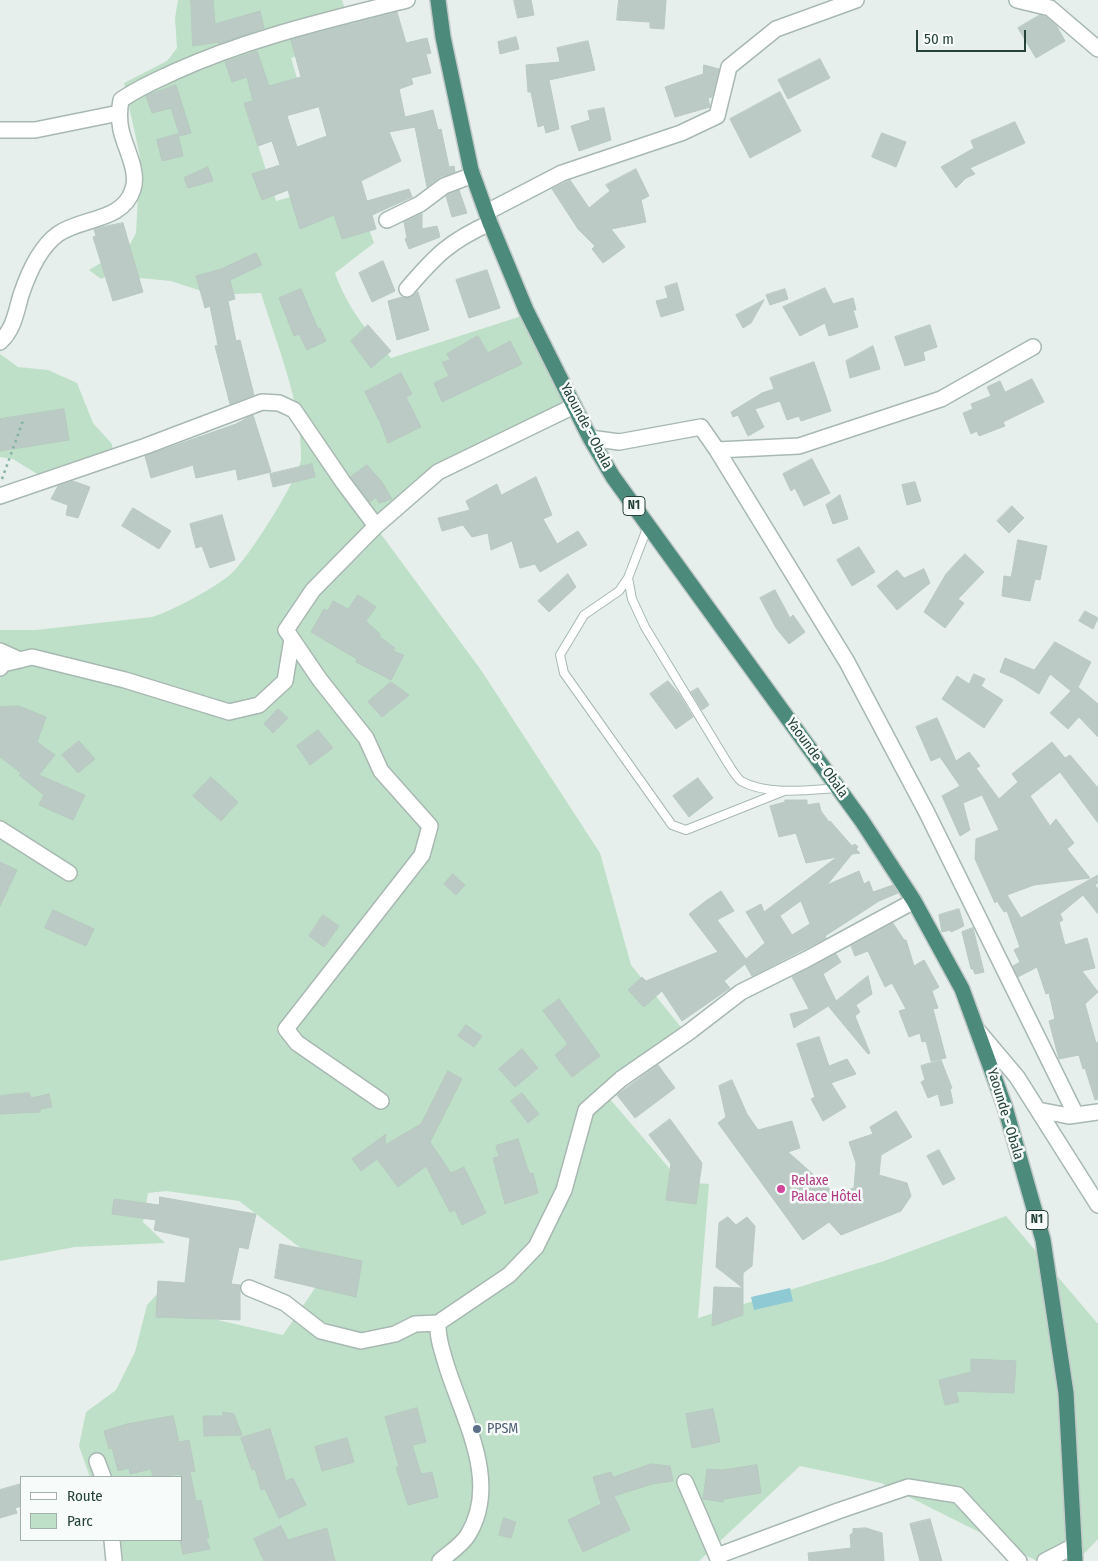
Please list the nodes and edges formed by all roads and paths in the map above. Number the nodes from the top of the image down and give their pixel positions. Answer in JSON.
{"nodes":[{"id":1,"x":407,"y":0,"type":"edge"},
{"id":2,"x":438,"y":0,"type":"edge"},
{"id":3,"x":856,"y":0,"type":"edge"},
{"id":4,"x":1017,"y":0,"type":"edge"},
{"id":5,"x":1098,"y":49,"type":"edge"},
{"id":6,"x":119,"y":113,"type":"junction"},
{"id":7,"x":0,"y":130,"type":"edge"},
{"id":8,"x":473,"y":175,"type":"junction"},
{"id":9,"x":489,"y":218,"type":"junction"},
{"id":10,"x":387,"y":220,"type":"dead end"},
{"id":11,"x":407,"y":289,"type":"dead end"},
{"id":12,"x":0,"y":342,"type":"edge"},
{"id":13,"x":1033,"y":347,"type":"dead end"},
{"id":14,"x":574,"y":406,"type":"junction"},
{"id":15,"x":24,"y":418,"type":"dead end"},
{"id":16,"x":590,"y":438,"type":"junction"},
{"id":17,"x":717,"y":450,"type":"junction"},
{"id":18,"x":3,"y":496,"type":"edge"},
{"id":19,"x":376,"y":526,"type":"junction"},
{"id":20,"x":648,"y":526,"type":"junction"},
{"id":21,"x":628,"y":578,"type":"junction"},
{"id":22,"x":292,"y":639,"type":"junction"},
{"id":23,"x":0,"y":651,"type":"edge"},
{"id":24,"x":20,"y":660,"type":"junction"},
{"id":25,"x":0,"y":668,"type":"edge"},
{"id":26,"x":838,"y":788,"type":"junction"},
{"id":27,"x":784,"y":791,"type":"junction"},
{"id":28,"x":0,"y":829,"type":"edge"},
{"id":29,"x":69,"y":873,"type":"dead end"},
{"id":30,"x":914,"y":901,"type":"junction"},
{"id":31,"x":979,"y":1032,"type":"junction"},
{"id":32,"x":381,"y":1101,"type":"dead end"},
{"id":33,"x":1038,"y":1110,"type":"junction"},
{"id":34,"x":1098,"y":1112,"type":"edge"},
{"id":35,"x":1076,"y":1115,"type":"junction"},
{"id":36,"x":1098,"y":1205,"type":"edge"},
{"id":37,"x":249,"y":1288,"type":"dead end"},
{"id":38,"x":438,"y":1323,"type":"junction"},
{"id":39,"x":97,"y":1461,"type":"dead end"},
{"id":40,"x":103,"y":1476,"type":"edge"},
{"id":41,"x":685,"y":1482,"type":"dead end"},
{"id":42,"x":112,"y":1541,"type":"edge"},
{"id":43,"x":1074,"y":1554,"type":"edge"},
{"id":44,"x":718,"y":1559,"type":"edge"},
{"id":45,"x":114,"y":1561,"type":"edge"},
{"id":46,"x":440,"y":1561,"type":"edge"},
{"id":47,"x":1019,"y":1561,"type":"edge"},
{"id":48,"x":1045,"y":1561,"type":"edge"}],
"edges":[{"from":1,"to":6,"type":"street"},
{"from":2,"to":8,"type":"highway","name":"Yaounde - Obala","number":"N1"},
{"from":3,"to":9,"type":"street"},
{"from":4,"to":5,"type":"street"},
{"from":6,"to":7,"type":"street"},
{"from":6,"to":12,"type":"street"},
{"from":8,"to":9,"type":"highway","name":"Yaounde - Obala","number":"N1"},
{"from":8,"to":10,"type":"street"},
{"from":9,"to":11,"type":"street"},
{"from":9,"to":14,"type":"highway","name":"Yaounde - Obala","number":"N1"},
{"from":13,"to":17,"type":"street"},
{"from":14,"to":16,"type":"highway","name":"Yaounde - Obala","number":"N1"},
{"from":14,"to":19,"type":"street"},
{"from":15,"to":18,"type":"path"},
{"from":16,"to":17,"type":"street"},
{"from":16,"to":20,"type":"highway","name":"Yaounde - Obala","number":"N1"},
{"from":17,"to":35,"type":"street"},
{"from":18,"to":19,"type":"street"},
{"from":19,"to":22,"type":"street"},
{"from":20,"to":21,"type":"lane"},
{"from":20,"to":26,"type":"highway","name":"Yaounde - Obala","number":"N1"},
{"from":21,"to":27,"type":"lane"},
{"from":21,"to":27,"type":"lane"},
{"from":22,"to":24,"type":"street"},
{"from":22,"to":32,"type":"street"},
{"from":23,"to":24,"type":"street"},
{"from":24,"to":25,"type":"street"},
{"from":26,"to":27,"type":"lane"},
{"from":26,"to":30,"type":"highway","name":"Yaounde - Obala","number":"N1"},
{"from":28,"to":29,"type":"street"},
{"from":30,"to":31,"type":"highway","name":"Yaounde - Obala","number":"N1"},
{"from":30,"to":38,"type":"street"},
{"from":31,"to":33,"type":"street"},
{"from":31,"to":43,"type":"highway","name":"Yaounde - Obala","number":"N1"},
{"from":33,"to":35,"type":"street"},
{"from":33,"to":36,"type":"street"},
{"from":34,"to":35,"type":"street"},
{"from":37,"to":38,"type":"street"},
{"from":38,"to":46,"type":"street"},
{"from":39,"to":40,"type":"street"},
{"from":41,"to":44,"type":"street"},
{"from":42,"to":45,"type":"street"},
{"from":43,"to":48,"type":"street"},
{"from":44,"to":47,"type":"street"}]}
